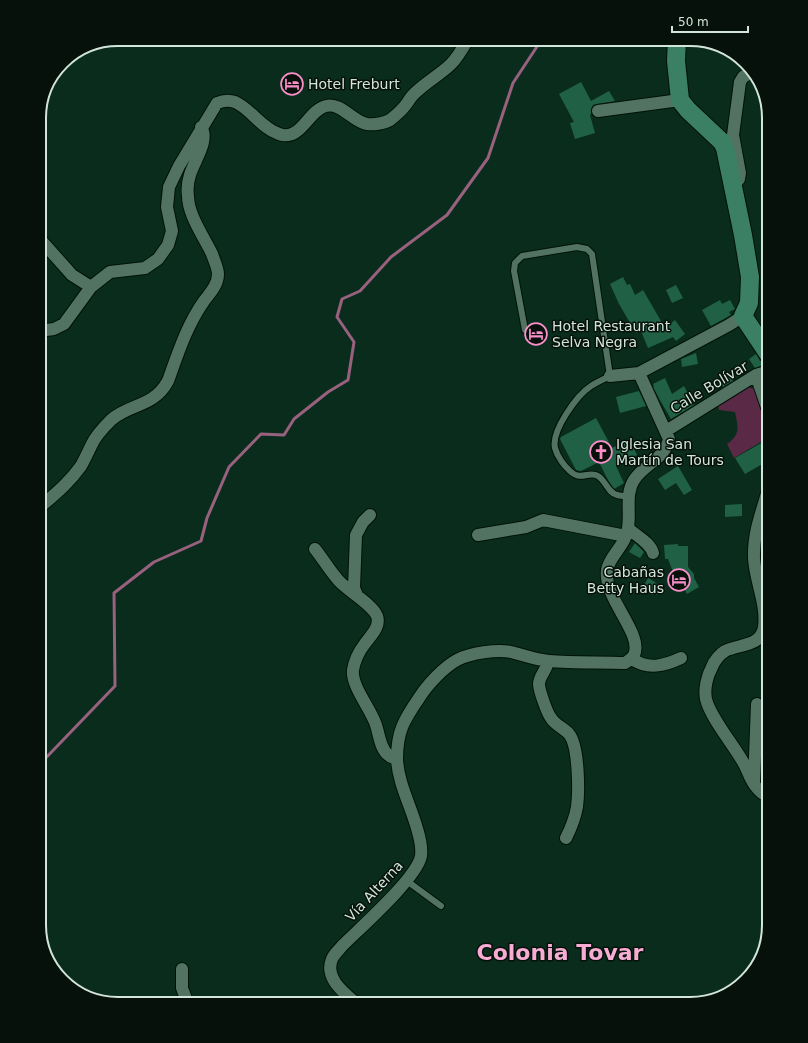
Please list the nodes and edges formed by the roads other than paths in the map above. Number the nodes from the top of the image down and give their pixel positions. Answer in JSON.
{"nodes":[{"id":1,"x":464,"y":46,"type":"edge"},
{"id":2,"x":677,"y":46,"type":"edge"},
{"id":3,"x":747,"y":74,"type":"edge"},
{"id":4,"x":680,"y":100,"type":"junction"},
{"id":5,"x":598,"y":111,"type":"dead end"},
{"id":6,"x":201,"y":127,"type":"junction"},
{"id":7,"x":733,"y":186,"type":"junction"},
{"id":8,"x":46,"y":246,"type":"edge"},
{"id":9,"x":91,"y":287,"type":"junction"},
{"id":10,"x":743,"y":316,"type":"junction"},
{"id":11,"x":46,"y":330,"type":"edge"},
{"id":12,"x":525,"y":330,"type":"dead end"},
{"id":13,"x":762,"y":344,"type":"edge"},
{"id":14,"x":640,"y":373,"type":"junction"},
{"id":15,"x":762,"y":373,"type":"edge"},
{"id":16,"x":756,"y":375,"type":"junction"},
{"id":17,"x":610,"y":376,"type":"junction"},
{"id":18,"x":762,"y":393,"type":"edge"},
{"id":19,"x":666,"y":431,"type":"junction"},
{"id":20,"x":629,"y":497,"type":"junction"},
{"id":21,"x":46,"y":502,"type":"edge"},
{"id":22,"x":762,"y":509,"type":"edge"},
{"id":23,"x":370,"y":515,"type":"dead end"},
{"id":24,"x":627,"y":532,"type":"junction"},
{"id":25,"x":478,"y":535,"type":"dead end"},
{"id":26,"x":315,"y":549,"type":"dead end"},
{"id":27,"x":653,"y":553,"type":"dead end"},
{"id":28,"x":356,"y":595,"type":"junction"},
{"id":29,"x":762,"y":600,"type":"edge"},
{"id":30,"x":762,"y":633,"type":"edge"},
{"id":31,"x":681,"y":658,"type":"dead end"},
{"id":32,"x":632,"y":659,"type":"junction"},
{"id":33,"x":548,"y":662,"type":"junction"},
{"id":34,"x":757,"y":704,"type":"dead end"},
{"id":35,"x":397,"y":759,"type":"junction"},
{"id":36,"x":754,"y":784,"type":"junction"},
{"id":37,"x":762,"y":793,"type":"edge"},
{"id":38,"x":566,"y":838,"type":"dead end"},
{"id":39,"x":406,"y":881,"type":"junction"},
{"id":40,"x":441,"y":906,"type":"dead end"},
{"id":41,"x":182,"y":968,"type":"dead end"},
{"id":42,"x":185,"y":997,"type":"edge"},
{"id":43,"x":349,"y":997,"type":"edge"}],
"edges":[{"from":1,"to":6,"type":"street"},
{"from":2,"to":4,"type":"street"},
{"from":3,"to":7,"type":"street"},
{"from":4,"to":5,"type":"street"},
{"from":4,"to":7,"type":"street"},
{"from":6,"to":9,"type":"street"},
{"from":6,"to":21,"type":"street"},
{"from":7,"to":10,"type":"street"},
{"from":8,"to":9,"type":"street"},
{"from":9,"to":11,"type":"street"},
{"from":10,"to":13,"type":"street"},
{"from":10,"to":14,"type":"street"},
{"from":12,"to":17,"type":"lane"},
{"from":14,"to":17,"type":"street"},
{"from":14,"to":19,"type":"street"},
{"from":15,"to":16,"type":"street","name":"Calle Bolívar"},
{"from":16,"to":18,"type":"street"},
{"from":16,"to":19,"type":"street","name":"Calle Bolívar"},
{"from":17,"to":20,"type":"lane"},
{"from":19,"to":20,"type":"street"},
{"from":20,"to":24,"type":"street"},
{"from":22,"to":29,"type":"street"},
{"from":23,"to":28,"type":"street"},
{"from":24,"to":25,"type":"street"},
{"from":24,"to":27,"type":"street"},
{"from":24,"to":32,"type":"street"},
{"from":26,"to":28,"type":"street"},
{"from":28,"to":35,"type":"street"},
{"from":30,"to":36,"type":"street"},
{"from":31,"to":32,"type":"street"},
{"from":32,"to":33,"type":"street","name":"Vía Alterna"},
{"from":33,"to":35,"type":"street","name":"Vía Alterna"},
{"from":33,"to":38,"type":"street"},
{"from":34,"to":36,"type":"street"},
{"from":35,"to":39,"type":"street","name":"Vía Alterna"},
{"from":36,"to":37,"type":"street"},
{"from":39,"to":40,"type":"lane"},
{"from":39,"to":43,"type":"street","name":"Vía Alterna"},
{"from":41,"to":42,"type":"street"}]}
